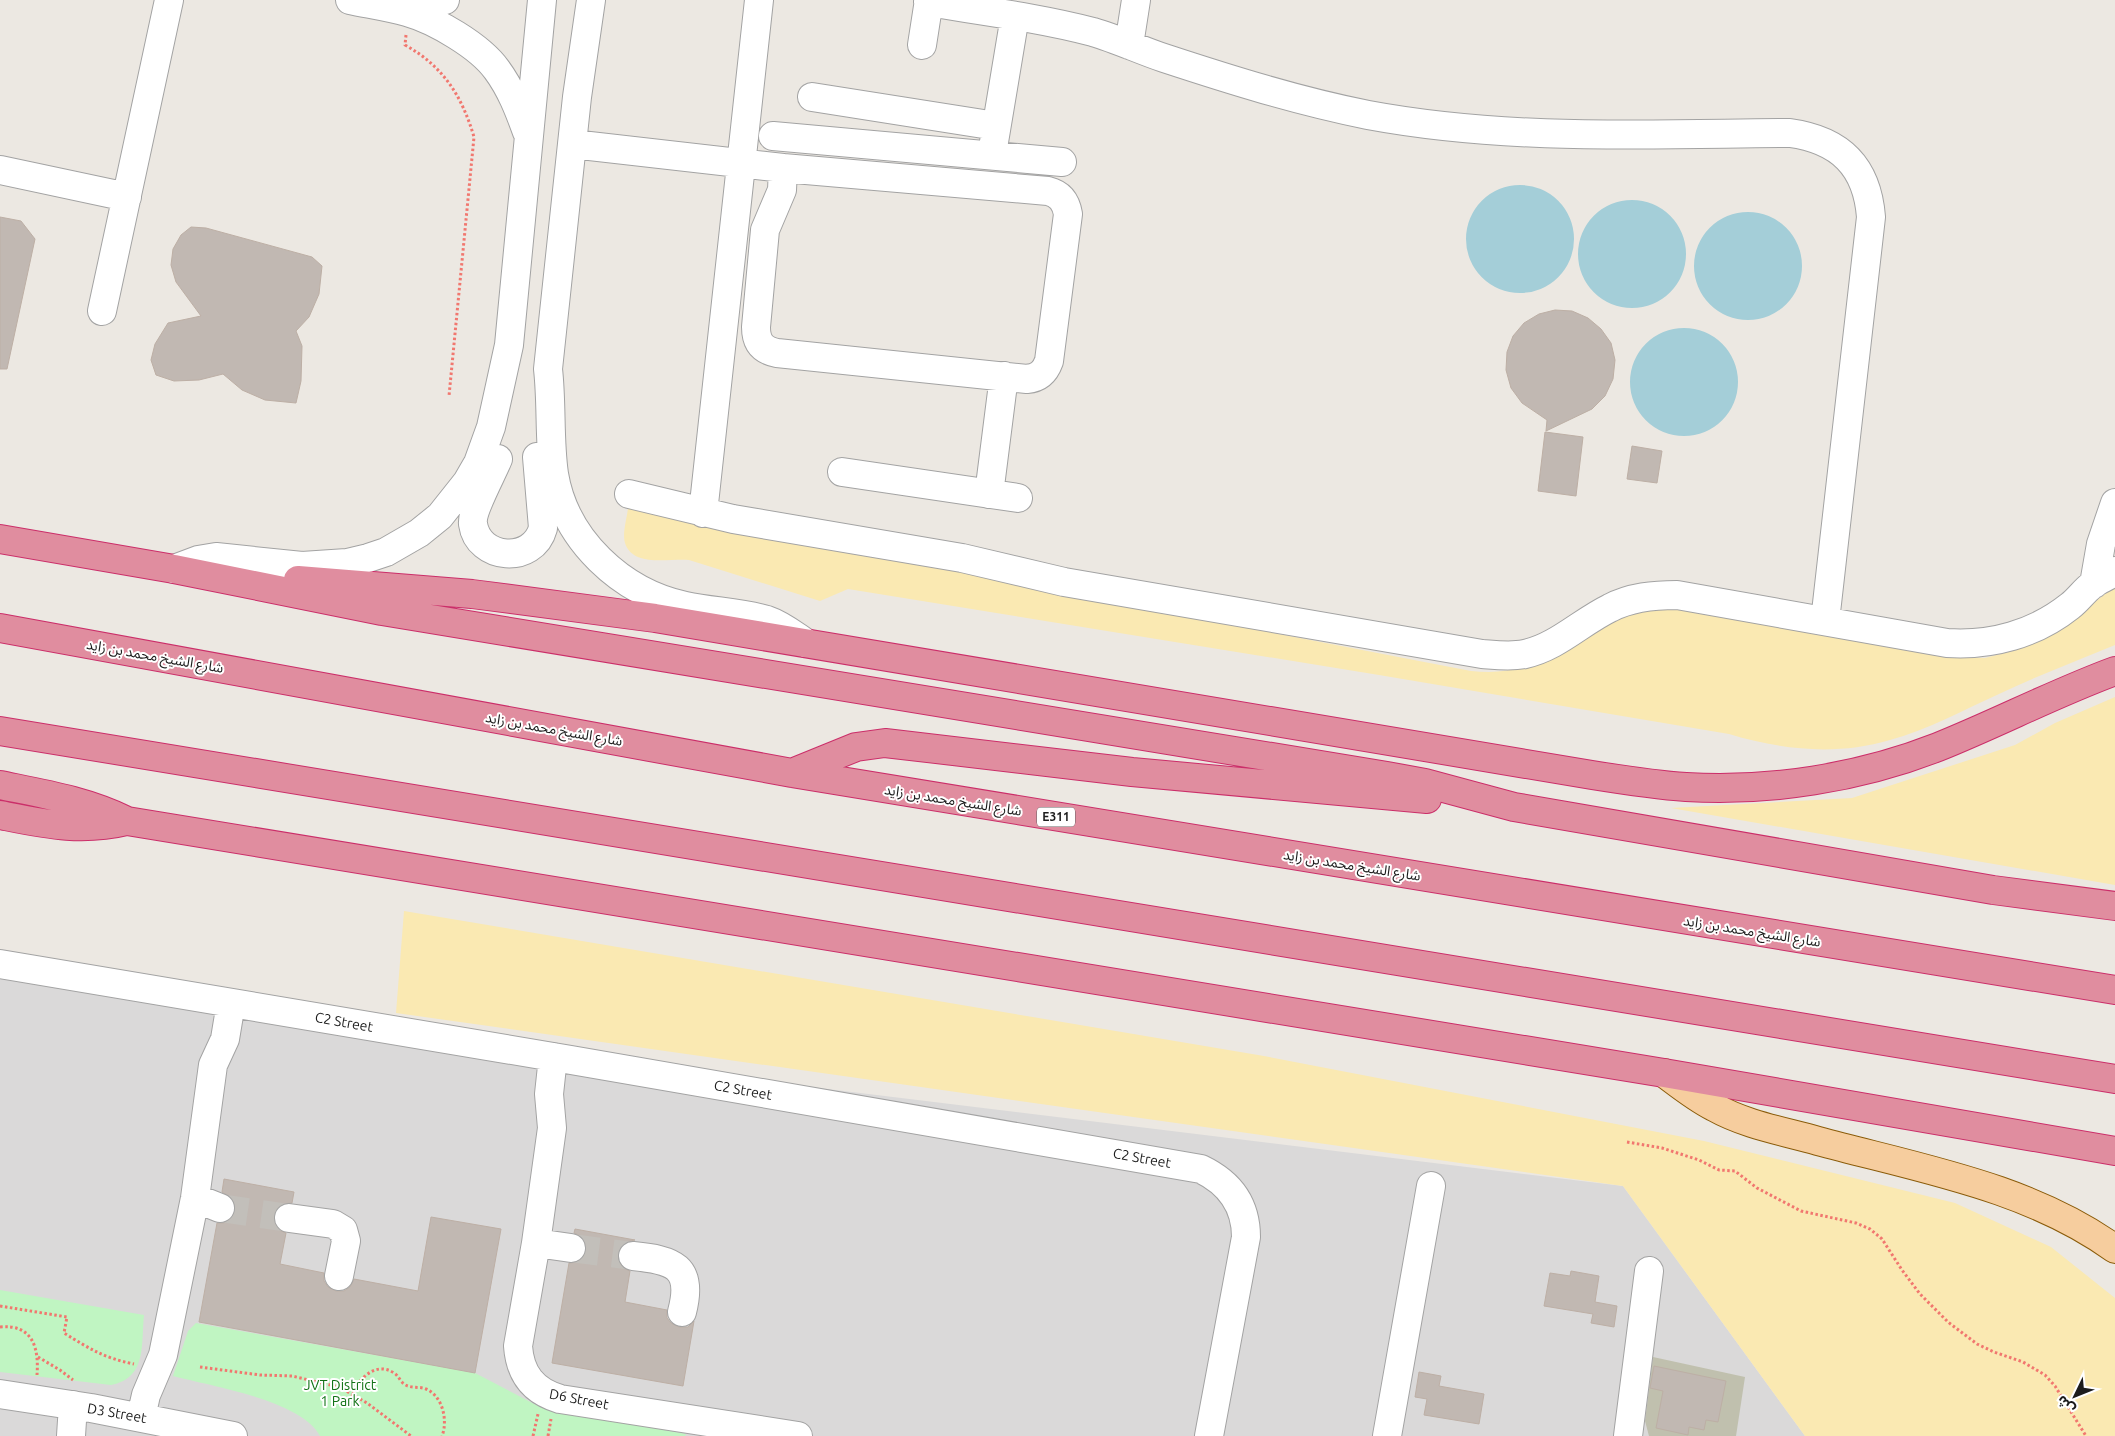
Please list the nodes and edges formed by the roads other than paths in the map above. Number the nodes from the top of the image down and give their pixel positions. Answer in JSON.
{"nodes":[{"id":1,"x":169,"y":0,"type":"edge"},
{"id":2,"x":350,"y":0,"type":"edge"},
{"id":3,"x":445,"y":0,"type":"edge"},
{"id":4,"x":542,"y":0,"type":"edge"},
{"id":5,"x":591,"y":0,"type":"edge"},
{"id":6,"x":758,"y":0,"type":"edge"},
{"id":7,"x":1136,"y":0,"type":"edge"},
{"id":8,"x":929,"y":1,"type":"edge"},
{"id":9,"x":409,"y":12,"type":"junction"},
{"id":10,"x":1016,"y":16,"type":"junction"},
{"id":11,"x":922,"y":45,"type":"dead end"},
{"id":12,"x":1129,"y":46,"type":"junction"},
{"id":13,"x":812,"y":96,"type":"dead end"},
{"id":14,"x":996,"y":126,"type":"junction"},
{"id":15,"x":529,"y":136,"type":"junction"},
{"id":16,"x":773,"y":136,"type":"dead end"},
{"id":17,"x":572,"y":144,"type":"junction"},
{"id":18,"x":992,"y":156,"type":"junction"},
{"id":19,"x":1062,"y":162,"type":"dead end"},
{"id":20,"x":741,"y":164,"type":"junction"},
{"id":21,"x":783,"y":168,"type":"junction"},
{"id":22,"x":0,"y":170,"type":"edge"},
{"id":23,"x":127,"y":197,"type":"junction"},
{"id":24,"x":102,"y":312,"type":"dead end"},
{"id":25,"x":506,"y":358,"type":"junction"},
{"id":26,"x":548,"y":369,"type":"junction"},
{"id":27,"x":1004,"y":376,"type":"junction"},
{"id":28,"x":842,"y":472,"type":"dead end"},
{"id":29,"x":630,"y":494,"type":"dead end"},
{"id":30,"x":989,"y":494,"type":"junction"},
{"id":31,"x":1018,"y":498,"type":"dead end"},
{"id":32,"x":2115,"y":503,"type":"edge"},
{"id":33,"x":703,"y":513,"type":"junction"},
{"id":34,"x":0,"y":539,"type":"edge"},
{"id":35,"x":174,"y":569,"type":"junction"},
{"id":36,"x":2104,"y":577,"type":"edge"},
{"id":37,"x":227,"y":580,"type":"junction"},
{"id":38,"x":1826,"y":621,"type":"junction"},
{"id":39,"x":0,"y":628,"type":"edge"},
{"id":40,"x":806,"y":643,"type":"junction"},
{"id":41,"x":2115,"y":671,"type":"edge"},
{"id":42,"x":0,"y":731,"type":"edge"},
{"id":43,"x":792,"y":773,"type":"junction"},
{"id":44,"x":0,"y":785,"type":"edge"},
{"id":45,"x":1514,"y":807,"type":"junction"},
{"id":46,"x":0,"y":815,"type":"edge"},
{"id":47,"x":127,"y":821,"type":"junction"},
{"id":48,"x":2115,"y":906,"type":"edge"},
{"id":49,"x":0,"y":964,"type":"edge"},
{"id":50,"x":2115,"y":990,"type":"edge"},
{"id":51,"x":222,"y":1001,"type":"junction"},
{"id":52,"x":562,"y":1058,"type":"junction"},
{"id":53,"x":1664,"y":1073,"type":"junction"},
{"id":54,"x":2115,"y":1079,"type":"edge"},
{"id":55,"x":2115,"y":1151,"type":"edge"},
{"id":56,"x":1431,"y":1186,"type":"dead end"},
{"id":57,"x":289,"y":1218,"type":"tunnel mouth"},
{"id":58,"x":536,"y":1243,"type":"junction"},
{"id":59,"x":571,"y":1248,"type":"tunnel mouth"},
{"id":60,"x":2115,"y":1249,"type":"edge"},
{"id":61,"x":633,"y":1256,"type":"tunnel mouth"},
{"id":62,"x":1649,"y":1271,"type":"dead end"},
{"id":63,"x":339,"y":1276,"type":"dead end"},
{"id":64,"x":682,"y":1312,"type":"dead end"},
{"id":65,"x":0,"y":1394,"type":"edge"},
{"id":66,"x":80,"y":1394,"type":"junction"},
{"id":67,"x":153,"y":1419,"type":"junction"},
{"id":68,"x":718,"y":1429,"type":"edge"},
{"id":69,"x":71,"y":1436,"type":"edge"},
{"id":70,"x":87,"y":1436,"type":"edge"},
{"id":71,"x":233,"y":1436,"type":"edge"},
{"id":72,"x":798,"y":1436,"type":"edge"},
{"id":73,"x":1209,"y":1436,"type":"edge"},
{"id":74,"x":1388,"y":1436,"type":"edge"},
{"id":75,"x":1628,"y":1436,"type":"edge"}],
"edges":[{"from":1,"to":23,"type":"street"},
{"from":2,"to":9,"type":"street"},
{"from":3,"to":9,"type":"street"},
{"from":4,"to":15,"type":"street"},
{"from":5,"to":17,"type":"street"},
{"from":6,"to":20,"type":"street"},
{"from":7,"to":12,"type":"street"},
{"from":8,"to":10,"type":"street"},
{"from":8,"to":11,"type":"street"},
{"from":9,"to":15,"type":"street"},
{"from":10,"to":12,"type":"street"},
{"from":10,"to":14,"type":"street"},
{"from":12,"to":38,"type":"street"},
{"from":13,"to":14,"type":"street"},
{"from":14,"to":18,"type":"street"},
{"from":15,"to":25,"type":"street"},
{"from":16,"to":18,"type":"street"},
{"from":17,"to":20,"type":"street"},
{"from":17,"to":26,"type":"street"},
{"from":18,"to":19,"type":"street"},
{"from":20,"to":21,"type":"street"},
{"from":20,"to":33,"type":"street"},
{"from":21,"to":27,"type":"street"},
{"from":21,"to":27,"type":"street"},
{"from":22,"to":23,"type":"street"},
{"from":23,"to":24,"type":"street"},
{"from":25,"to":26,"type":"street"},
{"from":25,"to":35,"type":"street"},
{"from":26,"to":40,"type":"street"},
{"from":27,"to":30,"type":"street"},
{"from":28,"to":30,"type":"street"},
{"from":29,"to":33,"type":"street"},
{"from":30,"to":31,"type":"street"},
{"from":32,"to":36,"type":"street"},
{"from":33,"to":38,"type":"street"},
{"from":34,"to":35,"type":"highway"},
{"from":35,"to":37,"type":"highway"},
{"from":36,"to":38,"type":"street"},
{"from":37,"to":40,"type":"highway"},
{"from":37,"to":45,"type":"highway"},
{"from":39,"to":43,"type":"highway","name":"شارع الشيخ محمد بن زايد","number":"E311"},
{"from":40,"to":41,"type":"highway"},
{"from":42,"to":54,"type":"highway"},
{"from":43,"to":45,"type":"highway"},
{"from":43,"to":50,"type":"highway","name":"شارع الشيخ محمد بن زايد","number":"E311"},
{"from":44,"to":47,"type":"highway"},
{"from":45,"to":48,"type":"highway"},
{"from":46,"to":47,"type":"highway"},
{"from":47,"to":53,"type":"highway"},
{"from":49,"to":51,"type":"street","name":"C2 Street"},
{"from":51,"to":52,"type":"street","name":"C2 Street"},
{"from":51,"to":67,"type":"street"},
{"from":52,"to":58,"type":"street","name":"D6 Street"},
{"from":52,"to":73,"type":"street","name":"C2 Street"},
{"from":53,"to":55,"type":"highway"},
{"from":53,"to":60,"type":"main road"},
{"from":56,"to":74,"type":"street"},
{"from":57,"to":63,"type":"street"},
{"from":58,"to":59,"type":"street"},
{"from":58,"to":68,"type":"street","name":"D6 Street"},
{"from":61,"to":64,"type":"street"},
{"from":62,"to":75,"type":"street"},
{"from":65,"to":66,"type":"street","name":"D3 Street"},
{"from":66,"to":67,"type":"street","name":"D3 Street"},
{"from":66,"to":69,"type":"street"},
{"from":66,"to":70,"type":"street"},
{"from":67,"to":71,"type":"street","name":"D3 Street"},
{"from":68,"to":72,"type":"street","name":"D6 Street"}]}
